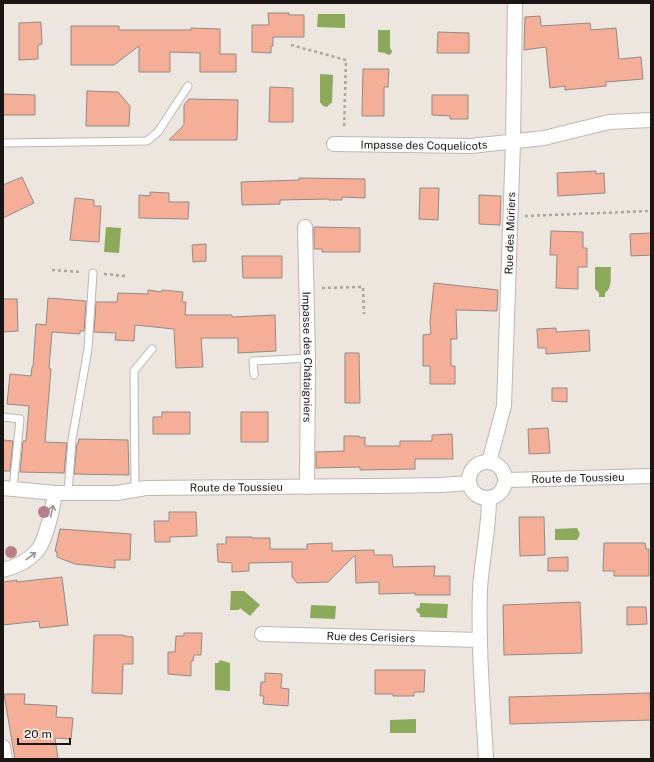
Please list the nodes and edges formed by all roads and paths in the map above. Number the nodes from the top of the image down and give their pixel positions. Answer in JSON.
{"nodes":[{"id":1,"x":515,"y":3,"type":"edge"},
{"id":2,"x":291,"y":45,"type":"dead end"},
{"id":3,"x":188,"y":86,"type":"dead end"},
{"id":4,"x":651,"y":120,"type":"edge"},
{"id":5,"x":513,"y":142,"type":"junction"},
{"id":6,"x":3,"y":144,"type":"edge"},
{"id":7,"x":339,"y":144,"type":"joint"},
{"id":8,"x":651,"y":211,"type":"edge"},
{"id":9,"x":510,"y":216,"type":"junction"},
{"id":10,"x":305,"y":227,"type":"dead end"},
{"id":11,"x":93,"y":274,"type":"dead end"},
{"id":12,"x":306,"y":294,"type":"junction"},
{"id":13,"x":364,"y":314,"type":"dead end"},
{"id":14,"x":152,"y":349,"type":"dead end"},
{"id":15,"x":308,"y":358,"type":"junction"},
{"id":16,"x":254,"y":375,"type":"dead end"},
{"id":17,"x":3,"y":417,"type":"edge"},
{"id":18,"x":489,"y":462,"type":"junction"},
{"id":19,"x":651,"y":476,"type":"edge"},
{"id":20,"x":505,"y":480,"type":"junction"},
{"id":21,"x":469,"y":483,"type":"junction"},
{"id":22,"x":307,"y":487,"type":"junction"},
{"id":23,"x":8,"y":489,"type":"edge"},
{"id":24,"x":135,"y":490,"type":"junction"},
{"id":25,"x":61,"y":493,"type":"junction"},
{"id":26,"x":489,"y":498,"type":"junction"},
{"id":27,"x":3,"y":570,"type":"edge"},
{"id":28,"x":262,"y":634,"type":"dead end"},
{"id":29,"x":480,"y":640,"type":"junction"},
{"id":30,"x":3,"y":748,"type":"edge"},
{"id":31,"x":5,"y":759,"type":"edge"},
{"id":32,"x":486,"y":759,"type":"edge"}],
"edges":[{"from":1,"to":5,"type":"street","name":"Rue des Mûriers"},
{"from":2,"to":7,"type":"path"},
{"from":3,"to":6,"type":"lane"},
{"from":4,"to":5,"type":"street","name":"Impasse des Coquelicots"},
{"from":5,"to":7,"type":"street","name":"Impasse des Coquelicots"},
{"from":5,"to":9,"type":"street","name":"Rue des Mûriers"},
{"from":8,"to":9,"type":"path"},
{"from":9,"to":18,"type":"street","name":"Rue des Mûriers"},
{"from":10,"to":12,"type":"street","name":"Impasse des Châtaigniers"},
{"from":11,"to":25,"type":"lane"},
{"from":12,"to":13,"type":"path"},
{"from":12,"to":15,"type":"street","name":"Impasse des Châtaigniers"},
{"from":14,"to":24,"type":"lane"},
{"from":15,"to":16,"type":"lane"},
{"from":15,"to":22,"type":"street","name":"Impasse des Châtaigniers"},
{"from":17,"to":23,"type":"lane"},
{"from":18,"to":20,"type":"street"},
{"from":18,"to":21,"type":"street"},
{"from":19,"to":20,"type":"street","name":"Route de Toussieu"},
{"from":20,"to":26,"type":"street"},
{"from":21,"to":22,"type":"street","name":"Route de Toussieu"},
{"from":21,"to":26,"type":"street"},
{"from":22,"to":24,"type":"street","name":"Route de Toussieu"},
{"from":23,"to":25,"type":"street","name":"Route de Toussieu"},
{"from":24,"to":25,"type":"street","name":"Route de Toussieu"},
{"from":27,"to":25,"type":"street","one_way":true},
{"from":26,"to":29,"type":"street"},
{"from":28,"to":29,"type":"street","name":"Rue des Cerisiers"},
{"from":29,"to":32,"type":"street"},
{"from":30,"to":31,"type":"street"}]}
